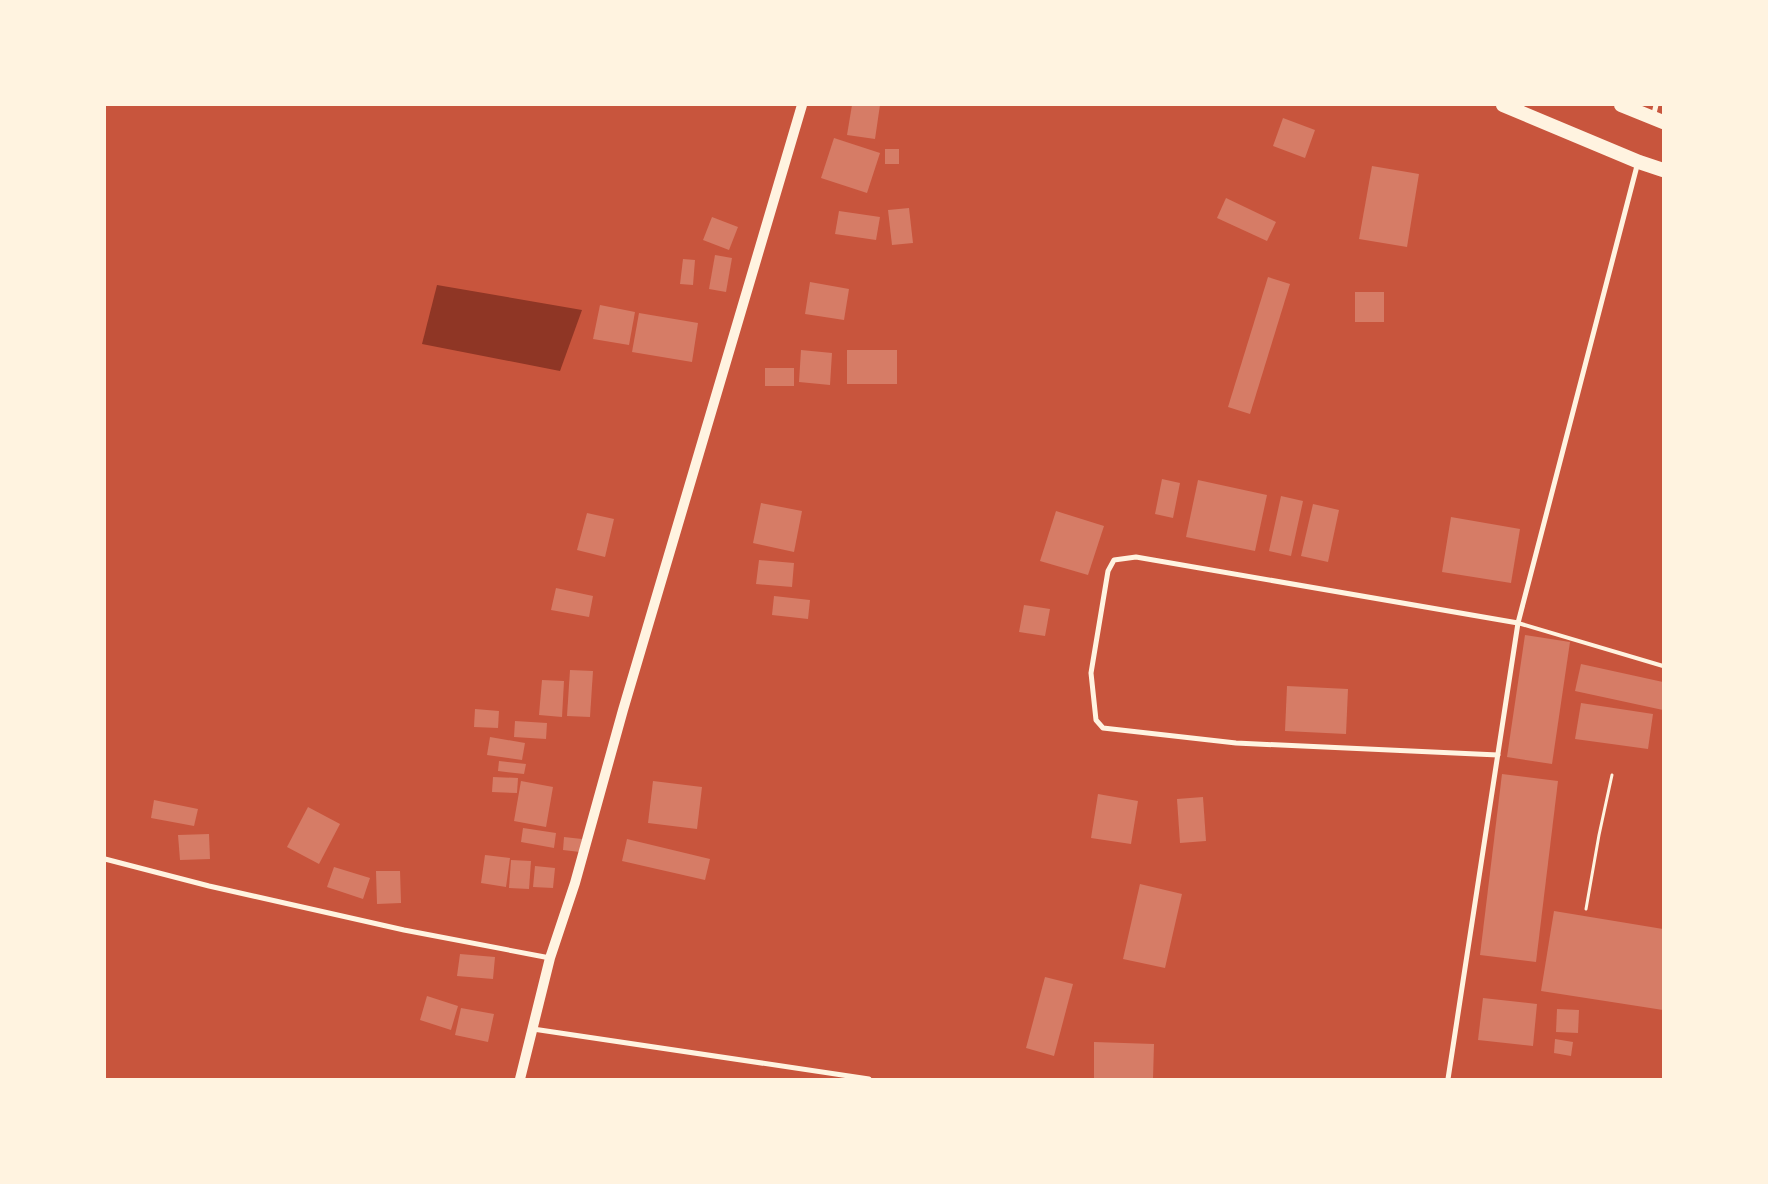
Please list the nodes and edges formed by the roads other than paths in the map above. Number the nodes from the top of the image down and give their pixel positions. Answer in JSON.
{"nodes":[{"id":1,"x":802,"y":105,"type":"edge"},
{"id":2,"x":1503,"y":105,"type":"edge"},
{"id":3,"x":1621,"y":105,"type":"edge"},
{"id":4,"x":1657,"y":115,"type":"edge"},
{"id":5,"x":1638,"y":162,"type":"junction"},
{"id":6,"x":1663,"y":170,"type":"edge"},
{"id":7,"x":1518,"y":623,"type":"junction"},
{"id":8,"x":1663,"y":666,"type":"edge"},
{"id":9,"x":1498,"y":755,"type":"junction"},
{"id":10,"x":105,"y":859,"type":"edge"},
{"id":11,"x":550,"y":958,"type":"junction"},
{"id":12,"x":533,"y":1029,"type":"junction"},
{"id":13,"x":520,"y":1079,"type":"edge"},
{"id":14,"x":869,"y":1079,"type":"edge"},
{"id":15,"x":1448,"y":1079,"type":"edge"}],
"edges":[{"from":1,"to":11,"type":"main road"},
{"from":2,"to":5,"type":"highway"},
{"from":3,"to":4,"type":"highway"},
{"from":5,"to":6,"type":"highway"},
{"from":5,"to":7,"type":"street"},
{"from":7,"to":8,"type":"lane"},
{"from":7,"to":9,"type":"street"},
{"from":7,"to":9,"type":"street"},
{"from":9,"to":15,"type":"street"},
{"from":10,"to":11,"type":"street"},
{"from":11,"to":12,"type":"main road"},
{"from":12,"to":13,"type":"main road"},
{"from":12,"to":14,"type":"street"}]}
